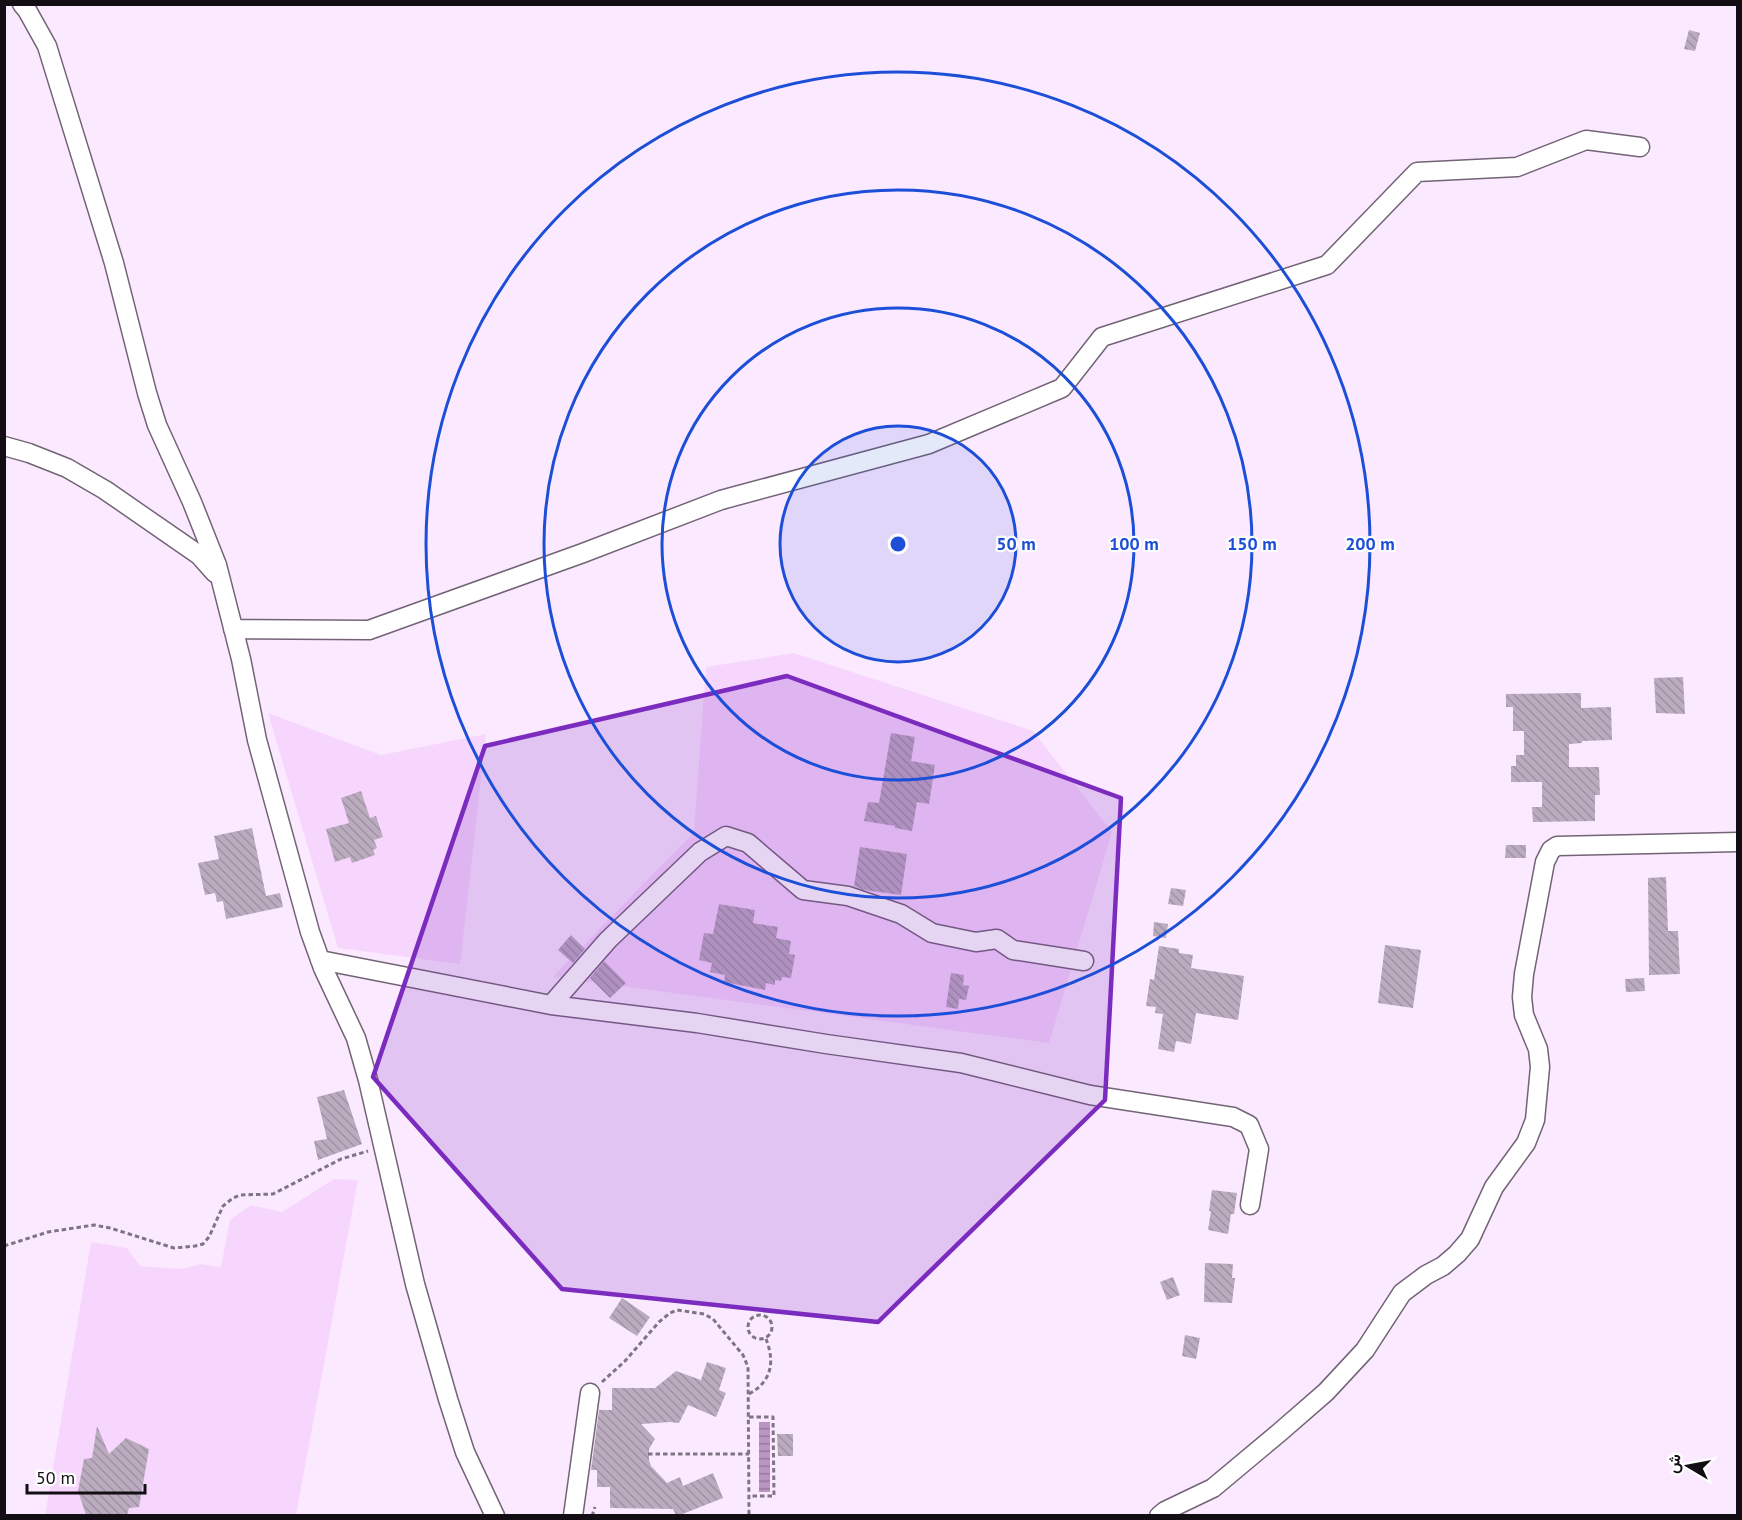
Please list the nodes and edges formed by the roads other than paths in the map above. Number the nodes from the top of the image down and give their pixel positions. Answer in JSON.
{"nodes":[{"id":1,"x":22,"y":4,"type":"edge"},
{"id":2,"x":1640,"y":147,"type":"dead end"},
{"id":3,"x":4,"y":446,"type":"edge"},
{"id":4,"x":224,"y":591,"type":"junction"},
{"id":5,"x":233,"y":629,"type":"junction"},
{"id":6,"x":1737,"y":842,"type":"edge"},
{"id":7,"x":320,"y":960,"type":"junction"},
{"id":8,"x":1084,"y":961,"type":"dead end"},
{"id":9,"x":551,"y":1005,"type":"junction"},
{"id":10,"x":1250,"y":1205,"type":"dead end"},
{"id":11,"x":590,"y":1393,"type":"road end"},
{"id":12,"x":495,"y":1515,"type":"edge"},
{"id":13,"x":573,"y":1515,"type":"edge"},
{"id":14,"x":1159,"y":1515,"type":"edge"}],
"edges":[{"from":1,"to":4,"type":"street"},
{"from":2,"to":5,"type":"street"},
{"from":3,"to":4,"type":"street"},
{"from":4,"to":5,"type":"street"},
{"from":5,"to":7,"type":"street"},
{"from":6,"to":14,"type":"street"},
{"from":7,"to":9,"type":"street"},
{"from":7,"to":12,"type":"street"},
{"from":8,"to":9,"type":"street"},
{"from":9,"to":10,"type":"street"},
{"from":11,"to":13,"type":"street"}]}
